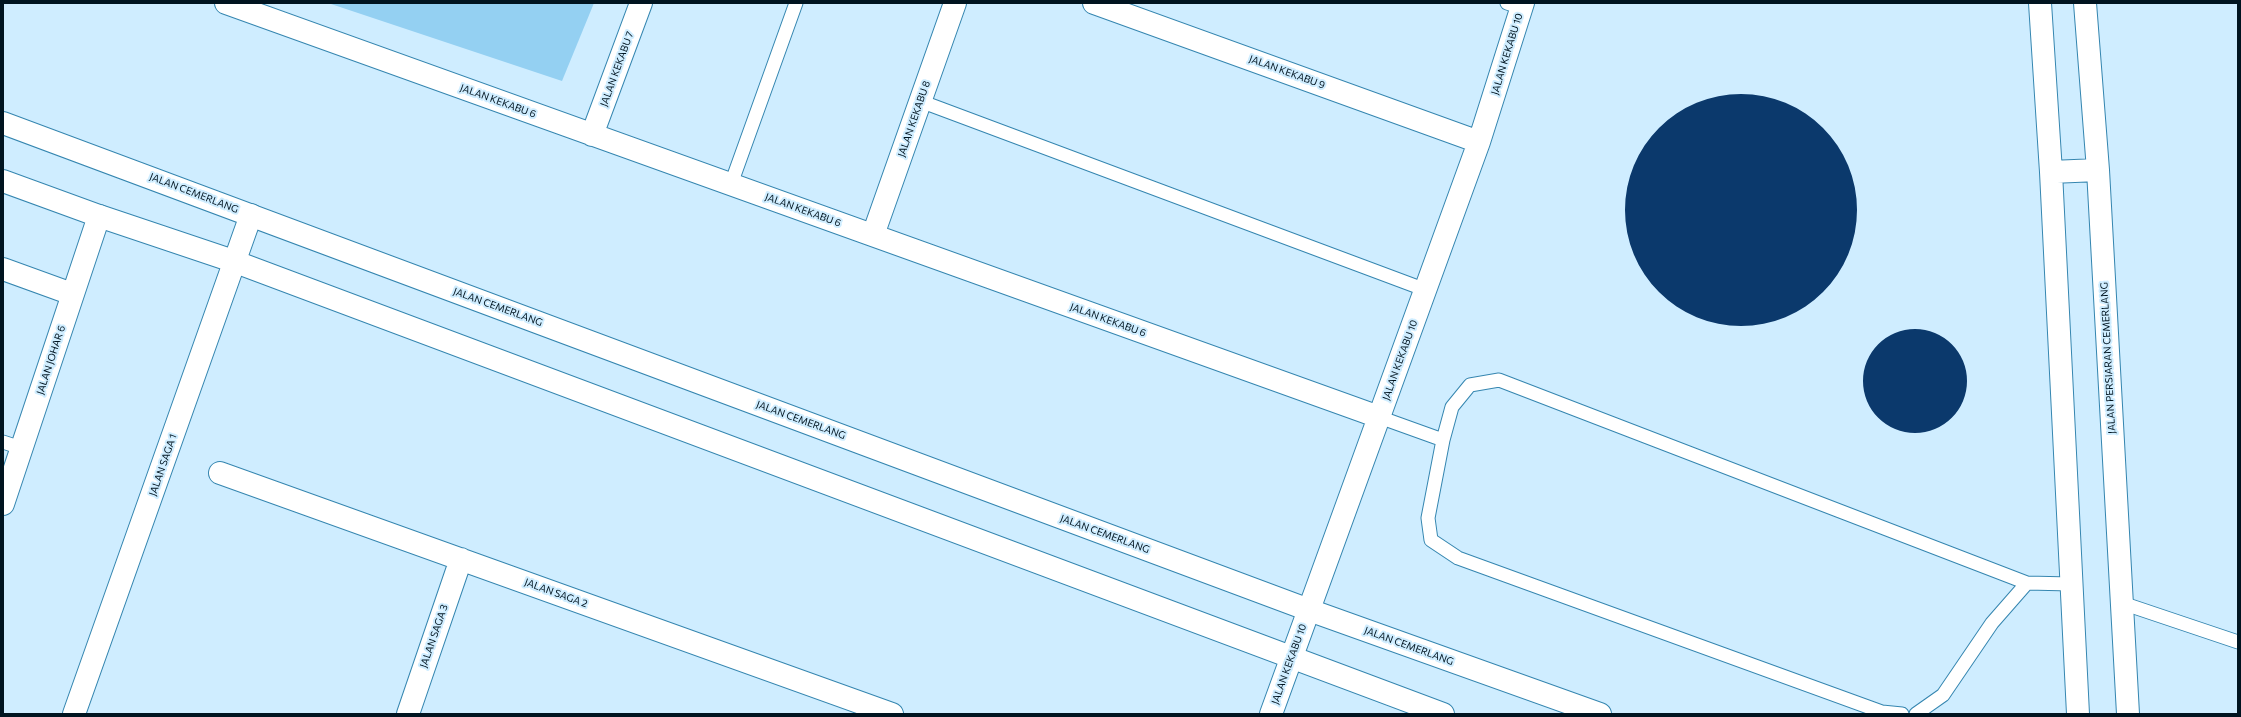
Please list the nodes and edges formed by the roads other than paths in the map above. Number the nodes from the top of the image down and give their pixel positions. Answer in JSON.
{"nodes":[{"id":1,"x":226,"y":3,"type":"edge"},
{"id":2,"x":641,"y":3,"type":"edge"},
{"id":3,"x":796,"y":3,"type":"edge"},
{"id":4,"x":955,"y":3,"type":"edge"},
{"id":5,"x":1094,"y":3,"type":"edge"},
{"id":6,"x":2040,"y":3,"type":"edge"},
{"id":7,"x":2085,"y":3,"type":"edge"},
{"id":8,"x":1517,"y":5,"type":"edge"},
{"id":9,"x":920,"y":101,"type":"junction"},
{"id":10,"x":3,"y":123,"type":"edge"},
{"id":11,"x":592,"y":135,"type":"junction"},
{"id":12,"x":1480,"y":142,"type":"junction"},
{"id":13,"x":2098,"y":170,"type":"junction"},
{"id":14,"x":2051,"y":172,"type":"junction"},
{"id":15,"x":3,"y":181,"type":"edge"},
{"id":16,"x":731,"y":184,"type":"junction"},
{"id":17,"x":251,"y":215,"type":"junction"},
{"id":18,"x":99,"y":216,"type":"junction"},
{"id":19,"x":872,"y":235,"type":"junction"},
{"id":20,"x":234,"y":260,"type":"junction"},
{"id":21,"x":3,"y":269,"type":"edge"},
{"id":22,"x":1426,"y":290,"type":"junction"},
{"id":23,"x":72,"y":294,"type":"junction"},
{"id":24,"x":1379,"y":417,"type":"junction"},
{"id":25,"x":1443,"y":440,"type":"junction"},
{"id":26,"x":12,"y":445,"type":"edge"},
{"id":27,"x":220,"y":473,"type":"dead end"},
{"id":28,"x":3,"y":504,"type":"edge"},
{"id":29,"x":461,"y":558,"type":"junction"},
{"id":30,"x":2027,"y":583,"type":"junction"},
{"id":31,"x":2071,"y":584,"type":"junction"},
{"id":32,"x":2122,"y":603,"type":"junction"},
{"id":33,"x":1309,"y":610,"type":"junction"},
{"id":34,"x":2238,"y":642,"type":"edge"},
{"id":35,"x":1292,"y":657,"type":"junction"},
{"id":36,"x":409,"y":713,"type":"edge"},
{"id":37,"x":74,"y":714,"type":"edge"},
{"id":38,"x":892,"y":714,"type":"edge"},
{"id":39,"x":1271,"y":714,"type":"edge"},
{"id":40,"x":1442,"y":714,"type":"edge"},
{"id":41,"x":1600,"y":714,"type":"edge"},
{"id":42,"x":1902,"y":714,"type":"edge"},
{"id":43,"x":1916,"y":714,"type":"edge"},
{"id":44,"x":2078,"y":714,"type":"edge"},
{"id":45,"x":2128,"y":714,"type":"edge"}],
"edges":[{"from":1,"to":11,"type":"street","name":"JALAN KEKABU 6"},
{"from":2,"to":11,"type":"street","name":"JALAN KEKABU 7"},
{"from":3,"to":16,"type":"lane"},
{"from":4,"to":9,"type":"street","name":"JALAN KEKABU 8"},
{"from":5,"to":12,"type":"street","name":"JALAN KEKABU 9"},
{"from":6,"to":14,"type":"street"},
{"from":7,"to":13,"type":"street","name":"JALAN PERSIARAN CEMERLANG"},
{"from":8,"to":12,"type":"street","name":"JALAN KEKABU 10"},
{"from":9,"to":19,"type":"street","name":"JALAN KEKABU 8"},
{"from":9,"to":22,"type":"lane"},
{"from":10,"to":17,"type":"street","name":"JALAN CEMERLANG"},
{"from":11,"to":16,"type":"street","name":"JALAN KEKABU 6"},
{"from":12,"to":22,"type":"street","name":"JALAN KEKABU 10"},
{"from":13,"to":14,"type":"street"},
{"from":13,"to":32,"type":"street","name":"JALAN PERSIARAN CEMERLANG"},
{"from":14,"to":31,"type":"street"},
{"from":15,"to":18,"type":"street"},
{"from":16,"to":19,"type":"street","name":"JALAN KEKABU 6"},
{"from":17,"to":20,"type":"street","name":"JALAN SAGA 1"},
{"from":17,"to":33,"type":"street","name":"JALAN CEMERLANG"},
{"from":18,"to":20,"type":"street"},
{"from":18,"to":23,"type":"street","name":"JALAN JOHAR 6"},
{"from":19,"to":24,"type":"street","name":"JALAN KEKABU 6"},
{"from":20,"to":35,"type":"street"},
{"from":20,"to":37,"type":"street","name":"JALAN SAGA 1"},
{"from":21,"to":23,"type":"street"},
{"from":22,"to":24,"type":"street","name":"JALAN KEKABU 10"},
{"from":23,"to":26,"type":"street","name":"JALAN JOHAR 6"},
{"from":24,"to":25,"type":"lane"},
{"from":24,"to":33,"type":"street","name":"JALAN KEKABU 10"},
{"from":25,"to":30,"type":"lane"},
{"from":25,"to":42,"type":"lane"},
{"from":26,"to":28,"type":"street","name":"JALAN JOHAR 6"},
{"from":27,"to":29,"type":"street","name":"JALAN SAGA 2"},
{"from":29,"to":36,"type":"street","name":"JALAN SAGA 3"},
{"from":29,"to":38,"type":"street","name":"JALAN SAGA 2"},
{"from":30,"to":31,"type":"lane"},
{"from":30,"to":43,"type":"lane"},
{"from":31,"to":44,"type":"street"},
{"from":32,"to":34,"type":"lane"},
{"from":32,"to":45,"type":"street","name":"JALAN PERSIARAN CEMERLANG"},
{"from":33,"to":35,"type":"street","name":"JALAN KEKABU 10"},
{"from":33,"to":41,"type":"street","name":"JALAN CEMERLANG"},
{"from":35,"to":39,"type":"street","name":"JALAN KEKABU 10"},
{"from":35,"to":40,"type":"street"}]}
